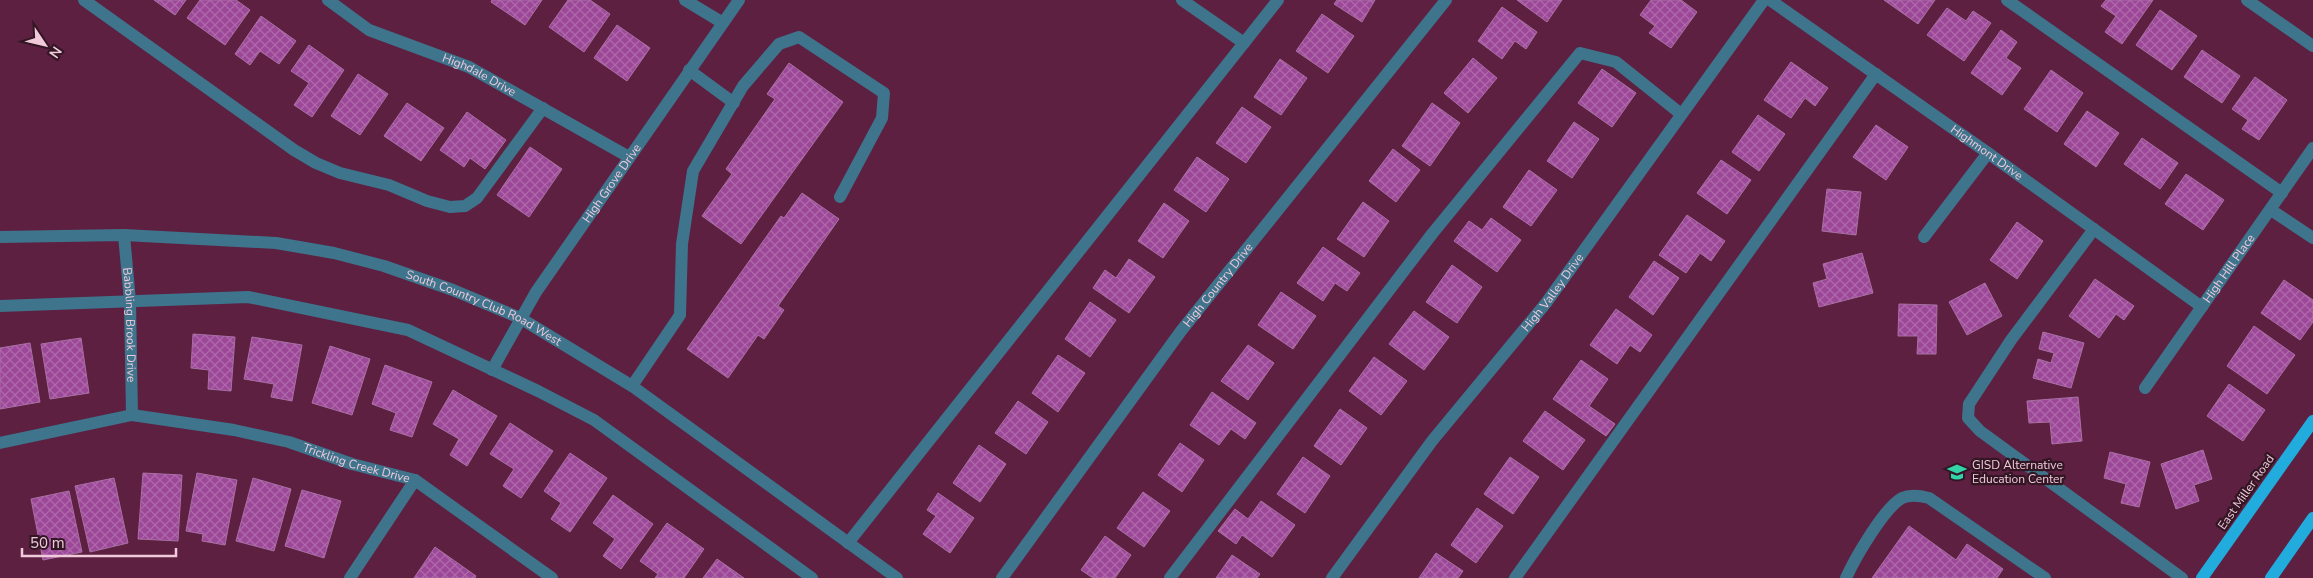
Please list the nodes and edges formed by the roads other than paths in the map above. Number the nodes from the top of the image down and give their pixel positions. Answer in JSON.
{"nodes":[{"id":1,"x":84,"y":0,"type":"edge"},
{"id":2,"x":328,"y":0,"type":"edge"},
{"id":3,"x":685,"y":0,"type":"edge"},
{"id":4,"x":739,"y":0,"type":"edge"},
{"id":5,"x":1182,"y":0,"type":"edge"},
{"id":6,"x":1278,"y":0,"type":"edge"},
{"id":7,"x":1446,"y":0,"type":"edge"},
{"id":8,"x":1764,"y":0,"type":"edge"},
{"id":9,"x":1770,"y":0,"type":"edge"},
{"id":10,"x":2007,"y":0,"type":"edge"},
{"id":11,"x":2247,"y":0,"type":"edge"},
{"id":12,"x":723,"y":23,"type":"junction"},
{"id":13,"x":1244,"y":43,"type":"junction"},
{"id":14,"x":2313,"y":46,"type":"edge"},
{"id":15,"x":689,"y":70,"type":"junction"},
{"id":16,"x":1876,"y":74,"type":"junction"},
{"id":17,"x":734,"y":102,"type":"junction"},
{"id":18,"x":543,"y":108,"type":"junction"},
{"id":19,"x":1681,"y":114,"type":"junction"},
{"id":20,"x":2313,"y":148,"type":"edge"},
{"id":21,"x":1988,"y":153,"type":"junction"},
{"id":22,"x":629,"y":157,"type":"junction"},
{"id":23,"x":2282,"y":193,"type":"junction"},
{"id":24,"x":840,"y":198,"type":"dead end"},
{"id":25,"x":2271,"y":210,"type":"junction"},
{"id":26,"x":2094,"y":229,"type":"junction"},
{"id":27,"x":124,"y":235,"type":"junction"},
{"id":28,"x":0,"y":237,"type":"edge"},
{"id":29,"x":1924,"y":237,"type":"dead end"},
{"id":30,"x":2313,"y":238,"type":"edge"},
{"id":31,"x":130,"y":301,"type":"junction"},
{"id":32,"x":0,"y":306,"type":"edge"},
{"id":33,"x":2202,"y":307,"type":"junction"},
{"id":34,"x":520,"y":318,"type":"junction"},
{"id":35,"x":492,"y":370,"type":"junction"},
{"id":36,"x":632,"y":386,"type":"junction"},
{"id":37,"x":2145,"y":388,"type":"dead end"},
{"id":38,"x":132,"y":415,"type":"junction"},
{"id":39,"x":2313,"y":421,"type":"edge"},
{"id":40,"x":0,"y":443,"type":"edge"},
{"id":41,"x":415,"y":480,"type":"junction"},
{"id":42,"x":2313,"y":518,"type":"edge"},
{"id":43,"x":848,"y":542,"type":"junction"},
{"id":44,"x":350,"y":578,"type":"edge"},
{"id":45,"x":552,"y":578,"type":"edge"},
{"id":46,"x":812,"y":578,"type":"edge"},
{"id":47,"x":897,"y":578,"type":"edge"},
{"id":48,"x":1002,"y":578,"type":"edge"},
{"id":49,"x":1170,"y":578,"type":"edge"},
{"id":50,"x":1332,"y":578,"type":"edge"},
{"id":51,"x":1515,"y":578,"type":"edge"},
{"id":52,"x":1846,"y":578,"type":"edge"},
{"id":53,"x":2045,"y":578,"type":"edge"},
{"id":54,"x":2182,"y":578,"type":"edge"},
{"id":55,"x":2202,"y":578,"type":"edge"},
{"id":56,"x":2271,"y":578,"type":"edge"}],
"edges":[{"from":1,"to":18,"type":"street"},
{"from":2,"to":18,"type":"street","name":"Highdale Drive"},
{"from":3,"to":12,"type":"street"},
{"from":4,"to":12,"type":"street","name":"High Grove Drive"},
{"from":5,"to":13,"type":"street"},
{"from":6,"to":13,"type":"street"},
{"from":7,"to":48,"type":"street","name":"High Country Drive"},
{"from":8,"to":19,"type":"street","name":"High Valley Drive"},
{"from":9,"to":16,"type":"street","name":"Highmont Drive"},
{"from":10,"to":23,"type":"street"},
{"from":11,"to":14,"type":"street"},
{"from":12,"to":15,"type":"street","name":"High Grove Drive"},
{"from":13,"to":43,"type":"street"},
{"from":15,"to":17,"type":"street"},
{"from":15,"to":22,"type":"street","name":"High Grove Drive"},
{"from":16,"to":21,"type":"street","name":"Highmont Drive"},
{"from":16,"to":51,"type":"street"},
{"from":17,"to":24,"type":"street"},
{"from":17,"to":36,"type":"street"},
{"from":18,"to":22,"type":"street","name":"Highdale Drive"},
{"from":19,"to":49,"type":"street"},
{"from":19,"to":50,"type":"street","name":"High Valley Drive"},
{"from":20,"to":23,"type":"street","name":"High Hill Place"},
{"from":21,"to":26,"type":"street","name":"Highmont Drive"},
{"from":21,"to":29,"type":"street"},
{"from":22,"to":34,"type":"street","name":"High Grove Drive"},
{"from":23,"to":25,"type":"street","name":"High Hill Place"},
{"from":25,"to":30,"type":"street"},
{"from":25,"to":33,"type":"street","name":"High Hill Place"},
{"from":26,"to":33,"type":"street","name":"Highmont Drive"},
{"from":26,"to":54,"type":"street"},
{"from":27,"to":28,"type":"street","name":"South Country Club Road West"},
{"from":27,"to":31,"type":"street","name":"Babbling Brook Drive"},
{"from":27,"to":34,"type":"street","name":"South Country Club Road West"},
{"from":31,"to":32,"type":"street"},
{"from":31,"to":35,"type":"street"},
{"from":31,"to":38,"type":"street","name":"Babbling Brook Drive"},
{"from":33,"to":37,"type":"street","name":"High Hill Place"},
{"from":34,"to":35,"type":"street","name":"High Grove Drive"},
{"from":34,"to":36,"type":"street","name":"South Country Club Road West"},
{"from":35,"to":46,"type":"street"},
{"from":36,"to":43,"type":"street","name":"South Country Club Road West"},
{"from":38,"to":40,"type":"street"},
{"from":38,"to":41,"type":"street","name":"Trickling Creek Drive"},
{"from":39,"to":55,"type":"main road","name":"East Miller Road"},
{"from":41,"to":44,"type":"street"},
{"from":41,"to":45,"type":"street","name":"Trickling Creek Drive"},
{"from":42,"to":56,"type":"main road"},
{"from":43,"to":47,"type":"street","name":"South Country Club Road West"},
{"from":52,"to":53,"type":"street"}]}
